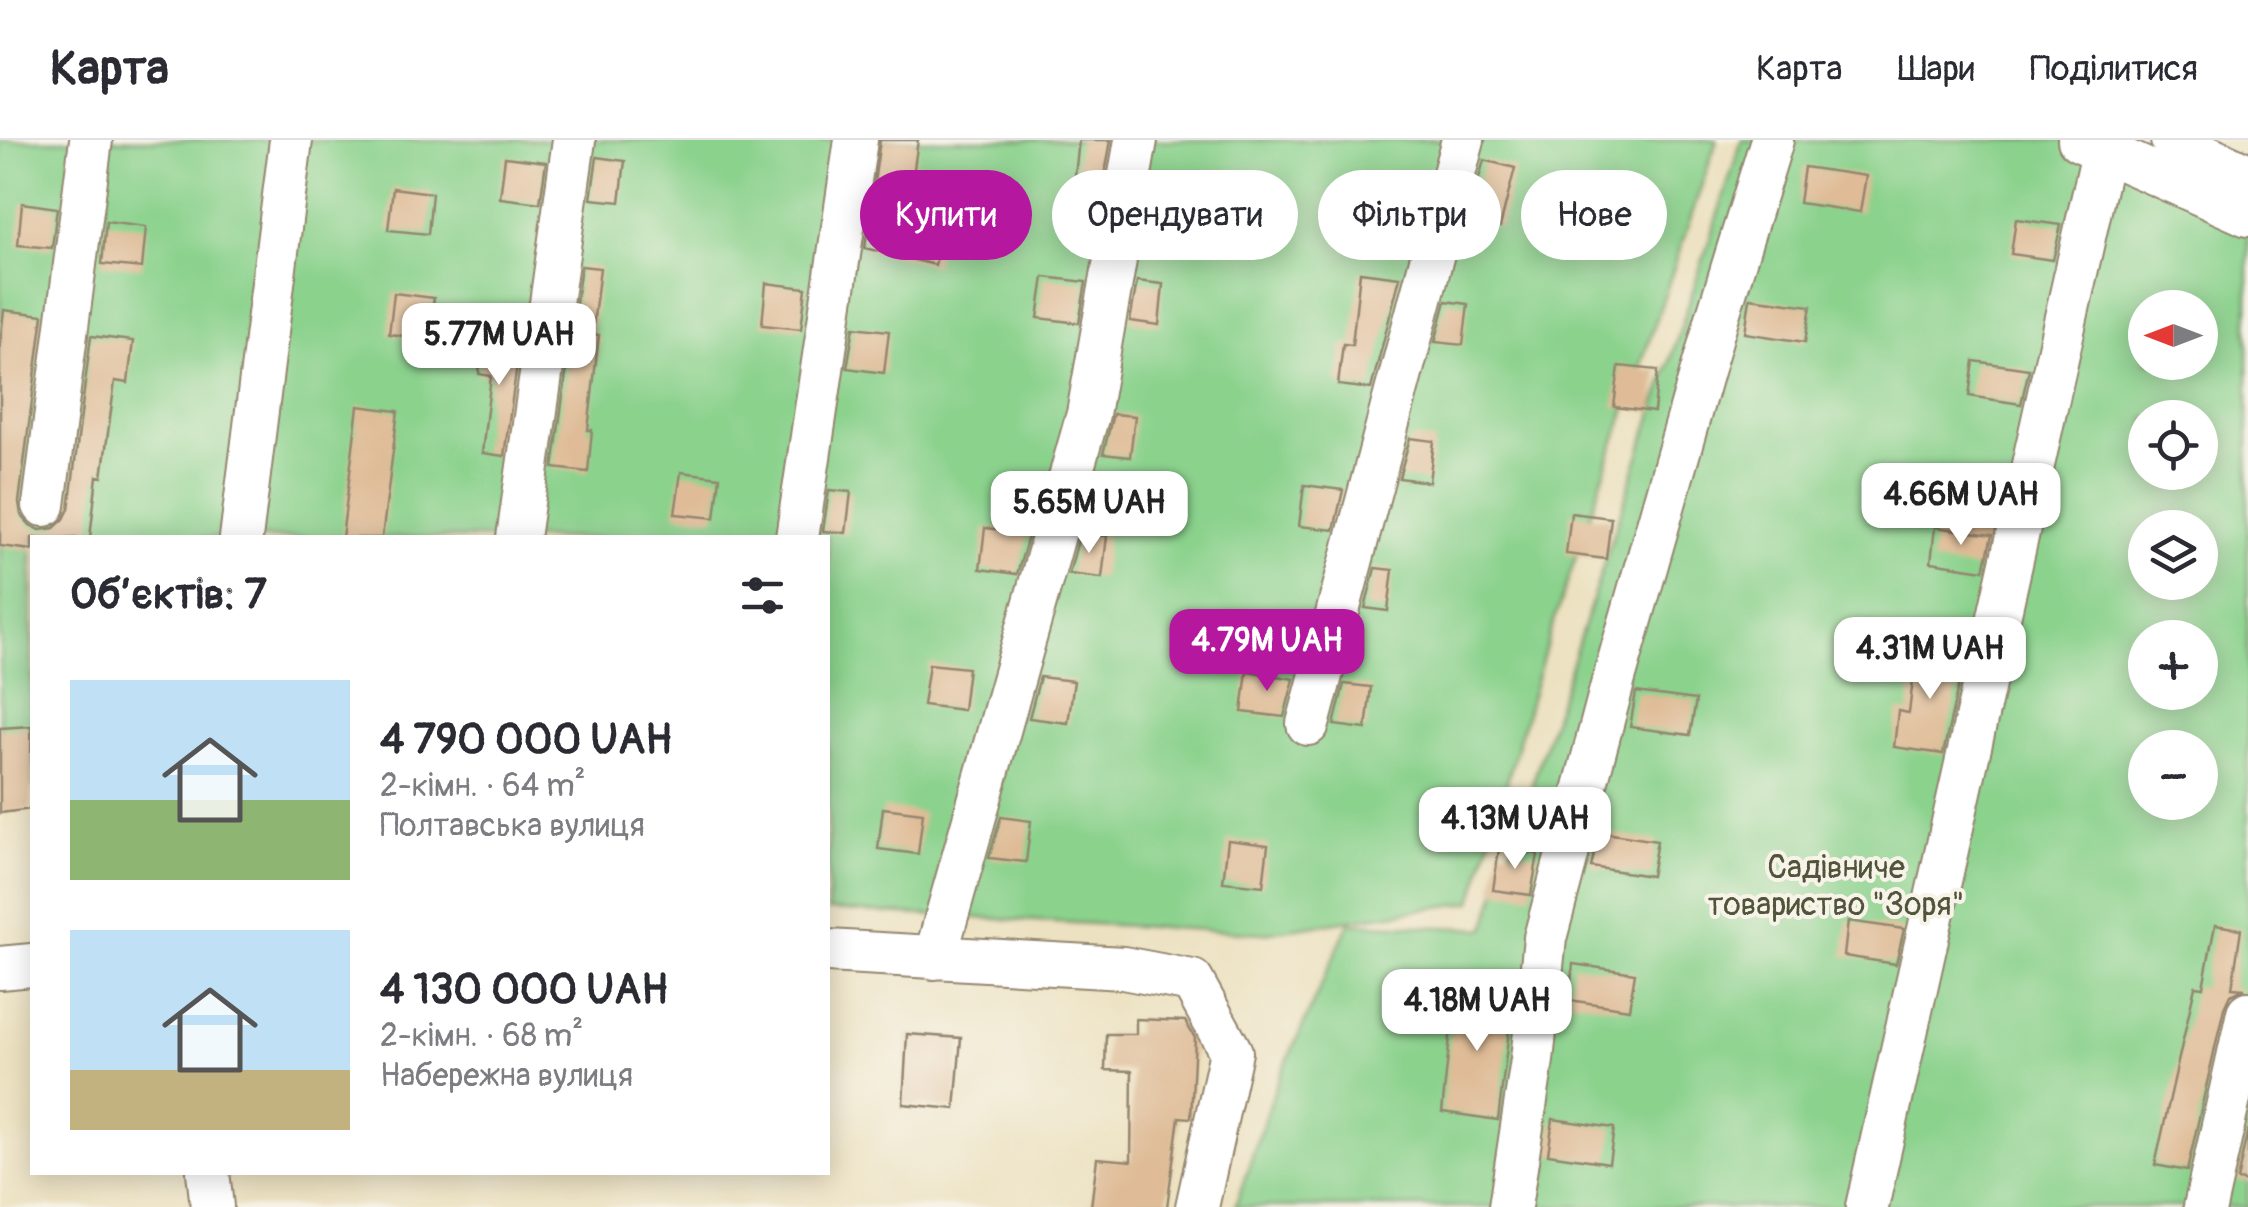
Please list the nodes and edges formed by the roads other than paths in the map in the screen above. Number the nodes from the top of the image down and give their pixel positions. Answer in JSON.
{"nodes":[{"id":1,"x":91,"y":140,"type":"edge"},
{"id":2,"x":291,"y":140,"type":"edge"},
{"id":3,"x":574,"y":140,"type":"edge"},
{"id":4,"x":856,"y":140,"type":"edge"},
{"id":5,"x":1136,"y":140,"type":"edge"},
{"id":6,"x":1463,"y":140,"type":"edge"},
{"id":7,"x":1772,"y":140,"type":"edge"},
{"id":8,"x":2172,"y":140,"type":"edge"},
{"id":9,"x":2090,"y":146,"type":"edge"},
{"id":10,"x":2248,"y":175,"type":"edge"},
{"id":11,"x":2248,"y":215,"type":"edge"},
{"id":12,"x":44,"y":505,"type":"dead end"},
{"id":13,"x":240,"y":535,"type":"edge"},
{"id":14,"x":518,"y":535,"type":"edge"},
{"id":15,"x":797,"y":535,"type":"edge"},
{"id":16,"x":1308,"y":724,"type":"dead end"},
{"id":17,"x":830,"y":951,"type":"edge"},
{"id":18,"x":935,"y":958,"type":"junction"},
{"id":19,"x":30,"y":965,"type":"edge"},
{"id":20,"x":0,"y":968,"type":"edge"},
{"id":21,"x":2248,"y":1013,"type":"edge"},
{"id":22,"x":208,"y":1175,"type":"edge"},
{"id":23,"x":212,"y":1207,"type":"edge"},
{"id":24,"x":1198,"y":1207,"type":"edge"},
{"id":25,"x":1510,"y":1207,"type":"edge"},
{"id":26,"x":1867,"y":1207,"type":"edge"},
{"id":27,"x":2205,"y":1207,"type":"edge"}],
"edges":[{"from":1,"to":12,"type":"street"},
{"from":2,"to":13,"type":"street"},
{"from":3,"to":14,"type":"street"},
{"from":4,"to":15,"type":"street"},
{"from":5,"to":18,"type":"street"},
{"from":6,"to":16,"type":"street"},
{"from":7,"to":25,"type":"street"},
{"from":8,"to":10,"type":"street"},
{"from":9,"to":11,"type":"street"},
{"from":9,"to":26,"type":"street"},
{"from":17,"to":18,"type":"street"},
{"from":18,"to":24,"type":"street"},
{"from":19,"to":20,"type":"street"},
{"from":21,"to":27,"type":"street"},
{"from":22,"to":23,"type":"street"}]}
